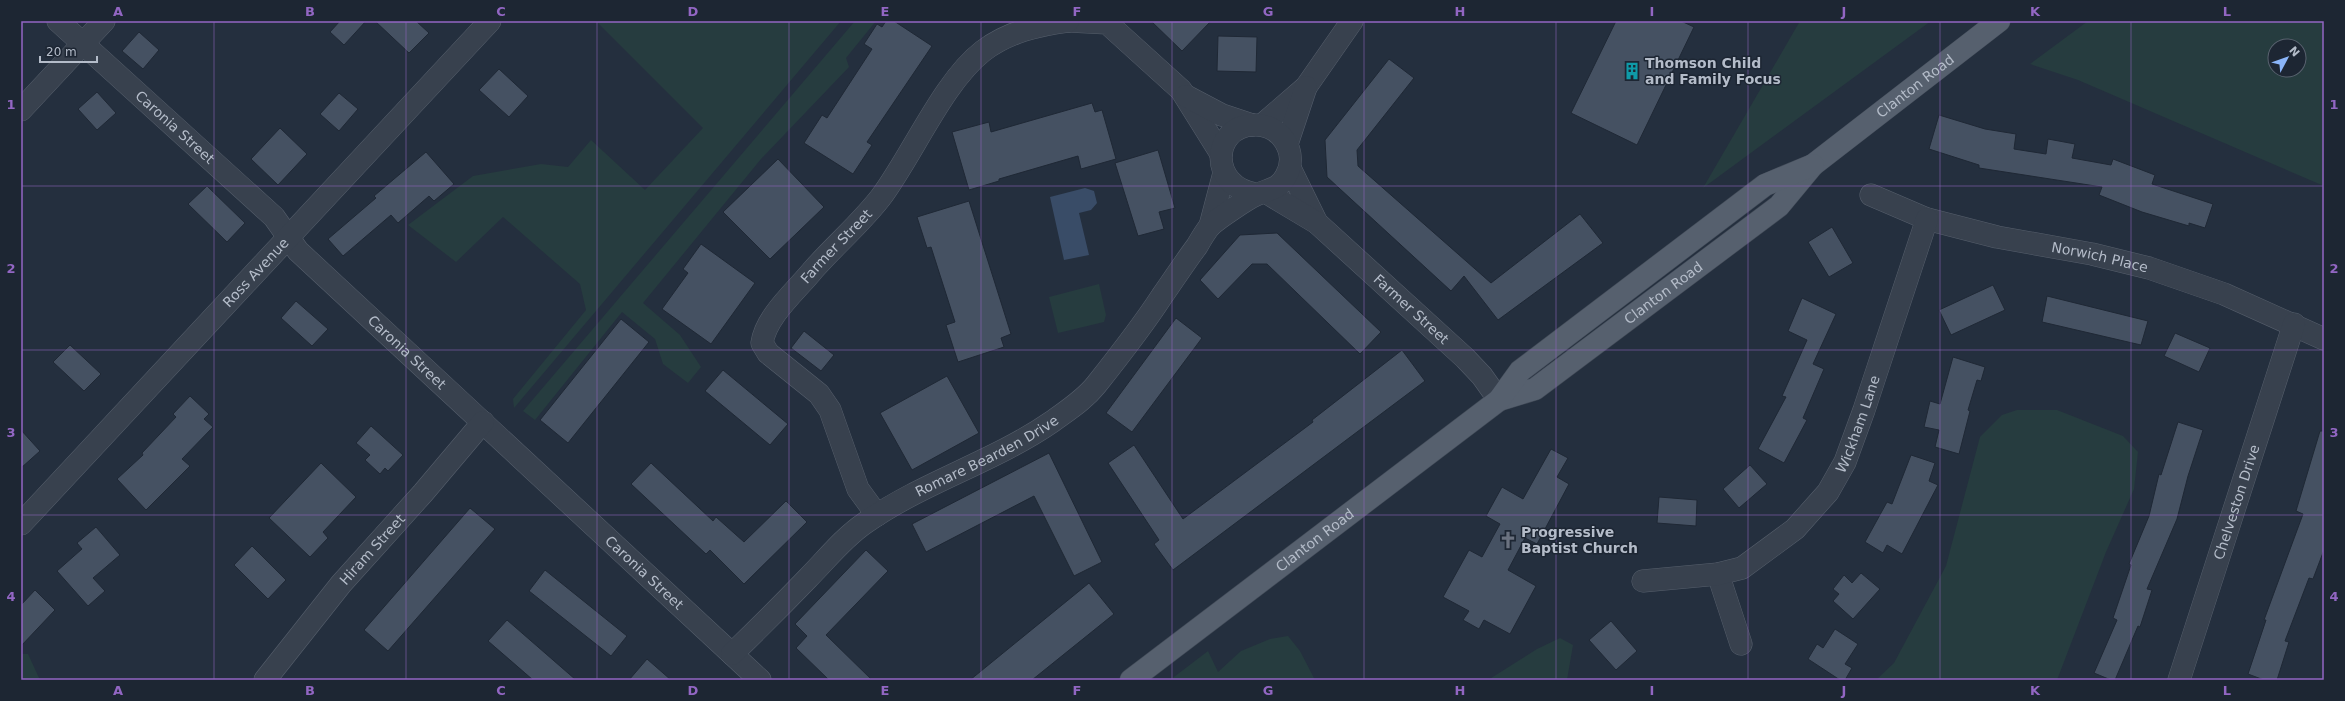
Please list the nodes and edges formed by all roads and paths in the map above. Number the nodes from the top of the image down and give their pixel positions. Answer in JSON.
{"nodes":[{"id":1,"x":58,"y":21,"type":"edge"},
{"id":2,"x":104,"y":21,"type":"edge"},
{"id":3,"x":490,"y":21,"type":"edge"},
{"id":4,"x":1068,"y":21,"type":"edge"},
{"id":5,"x":1352,"y":21,"type":"edge"},
{"id":6,"x":1998,"y":21,"type":"edge"},
{"id":7,"x":1108,"y":22,"type":"edge"},
{"id":8,"x":82,"y":44,"type":"junction"},
{"id":9,"x":1306,"y":87,"type":"junction"},
{"id":10,"x":1186,"y":96,"type":"junction"},
{"id":11,"x":21,"y":110,"type":"edge"},
{"id":12,"x":1257,"y":125,"type":"junction"},
{"id":13,"x":1287,"y":144,"type":"junction"},
{"id":14,"x":1223,"y":163,"type":"junction"},
{"id":15,"x":1290,"y":168,"type":"junction"},
{"id":16,"x":1262,"y":193,"type":"junction"},
{"id":17,"x":1871,"y":195,"type":"dead end"},
{"id":18,"x":1927,"y":219,"type":"junction"},
{"id":19,"x":1317,"y":223,"type":"junction"},
{"id":20,"x":1210,"y":226,"type":"junction"},
{"id":21,"x":288,"y":237,"type":"junction"},
{"id":22,"x":2294,"y":324,"type":"junction"},
{"id":23,"x":2324,"y":339,"type":"edge"},
{"id":24,"x":1499,"y":400,"type":"junction"},
{"id":25,"x":483,"y":422,"type":"junction"},
{"id":26,"x":877,"y":515,"type":"junction"},
{"id":27,"x":21,"y":524,"type":"edge"},
{"id":28,"x":1718,"y":574,"type":"junction"},
{"id":29,"x":1643,"y":581,"type":"dead end"},
{"id":30,"x":1741,"y":644,"type":"dead end"},
{"id":31,"x":732,"y":654,"type":"junction"},
{"id":32,"x":265,"y":680,"type":"edge"},
{"id":33,"x":760,"y":680,"type":"edge"},
{"id":34,"x":1131,"y":680,"type":"edge"},
{"id":35,"x":2179,"y":680,"type":"edge"}],
"edges":[{"from":1,"to":8,"type":"street","name":"Caronia Street"},
{"from":2,"to":8,"type":"street"},
{"from":3,"to":21,"type":"street","name":"Ross Avenue"},
{"from":4,"to":7,"type":"street","name":"Farmer Street"},
{"from":4,"to":26,"type":"street","name":"Farmer Street"},
{"from":5,"to":9,"type":"street"},
{"from":6,"to":24,"type":"main road","name":"Clanton Road"},
{"from":7,"to":10,"type":"street","name":"Farmer Street"},
{"from":8,"to":11,"type":"street"},
{"from":8,"to":21,"type":"street","name":"Caronia Street"},
{"from":9,"to":12,"type":"street"},
{"from":9,"to":13,"type":"street"},
{"from":10,"to":12,"type":"street","name":"Farmer Street"},
{"from":10,"to":14,"type":"street","name":"Farmer Street"},
{"from":12,"to":13,"type":"street"},
{"from":12,"to":14,"type":"street"},
{"from":13,"to":15,"type":"street"},
{"from":14,"to":16,"type":"street"},
{"from":14,"to":20,"type":"street","name":"Romare Bearden Drive"},
{"from":15,"to":16,"type":"street"},
{"from":15,"to":19,"type":"street","name":"Farmer Street"},
{"from":16,"to":19,"type":"street","name":"Farmer Street"},
{"from":16,"to":20,"type":"street","name":"Romare Bearden Drive"},
{"from":17,"to":18,"type":"street","name":"Norwich Place"},
{"from":18,"to":22,"type":"street","name":"Norwich Place"},
{"from":18,"to":28,"type":"street","name":"Wickham Lane"},
{"from":19,"to":24,"type":"street","name":"Farmer Street"},
{"from":20,"to":26,"type":"street","name":"Romare Bearden Drive"},
{"from":21,"to":25,"type":"street","name":"Caronia Street"},
{"from":21,"to":27,"type":"street","name":"Ross Avenue"},
{"from":22,"to":23,"type":"street","name":"Norwich Place"},
{"from":22,"to":35,"type":"street","name":"Chelveston Drive"},
{"from":24,"to":34,"type":"main road","name":"Clanton Road"},
{"from":25,"to":31,"type":"street","name":"Caronia Street"},
{"from":25,"to":32,"type":"street","name":"Hiram Street"},
{"from":26,"to":31,"type":"street","name":"Romare Bearden Drive"},
{"from":28,"to":29,"type":"street","name":"Wickham Lane"},
{"from":28,"to":30,"type":"street"},
{"from":31,"to":33,"type":"street","name":"Caronia Street"}]}
